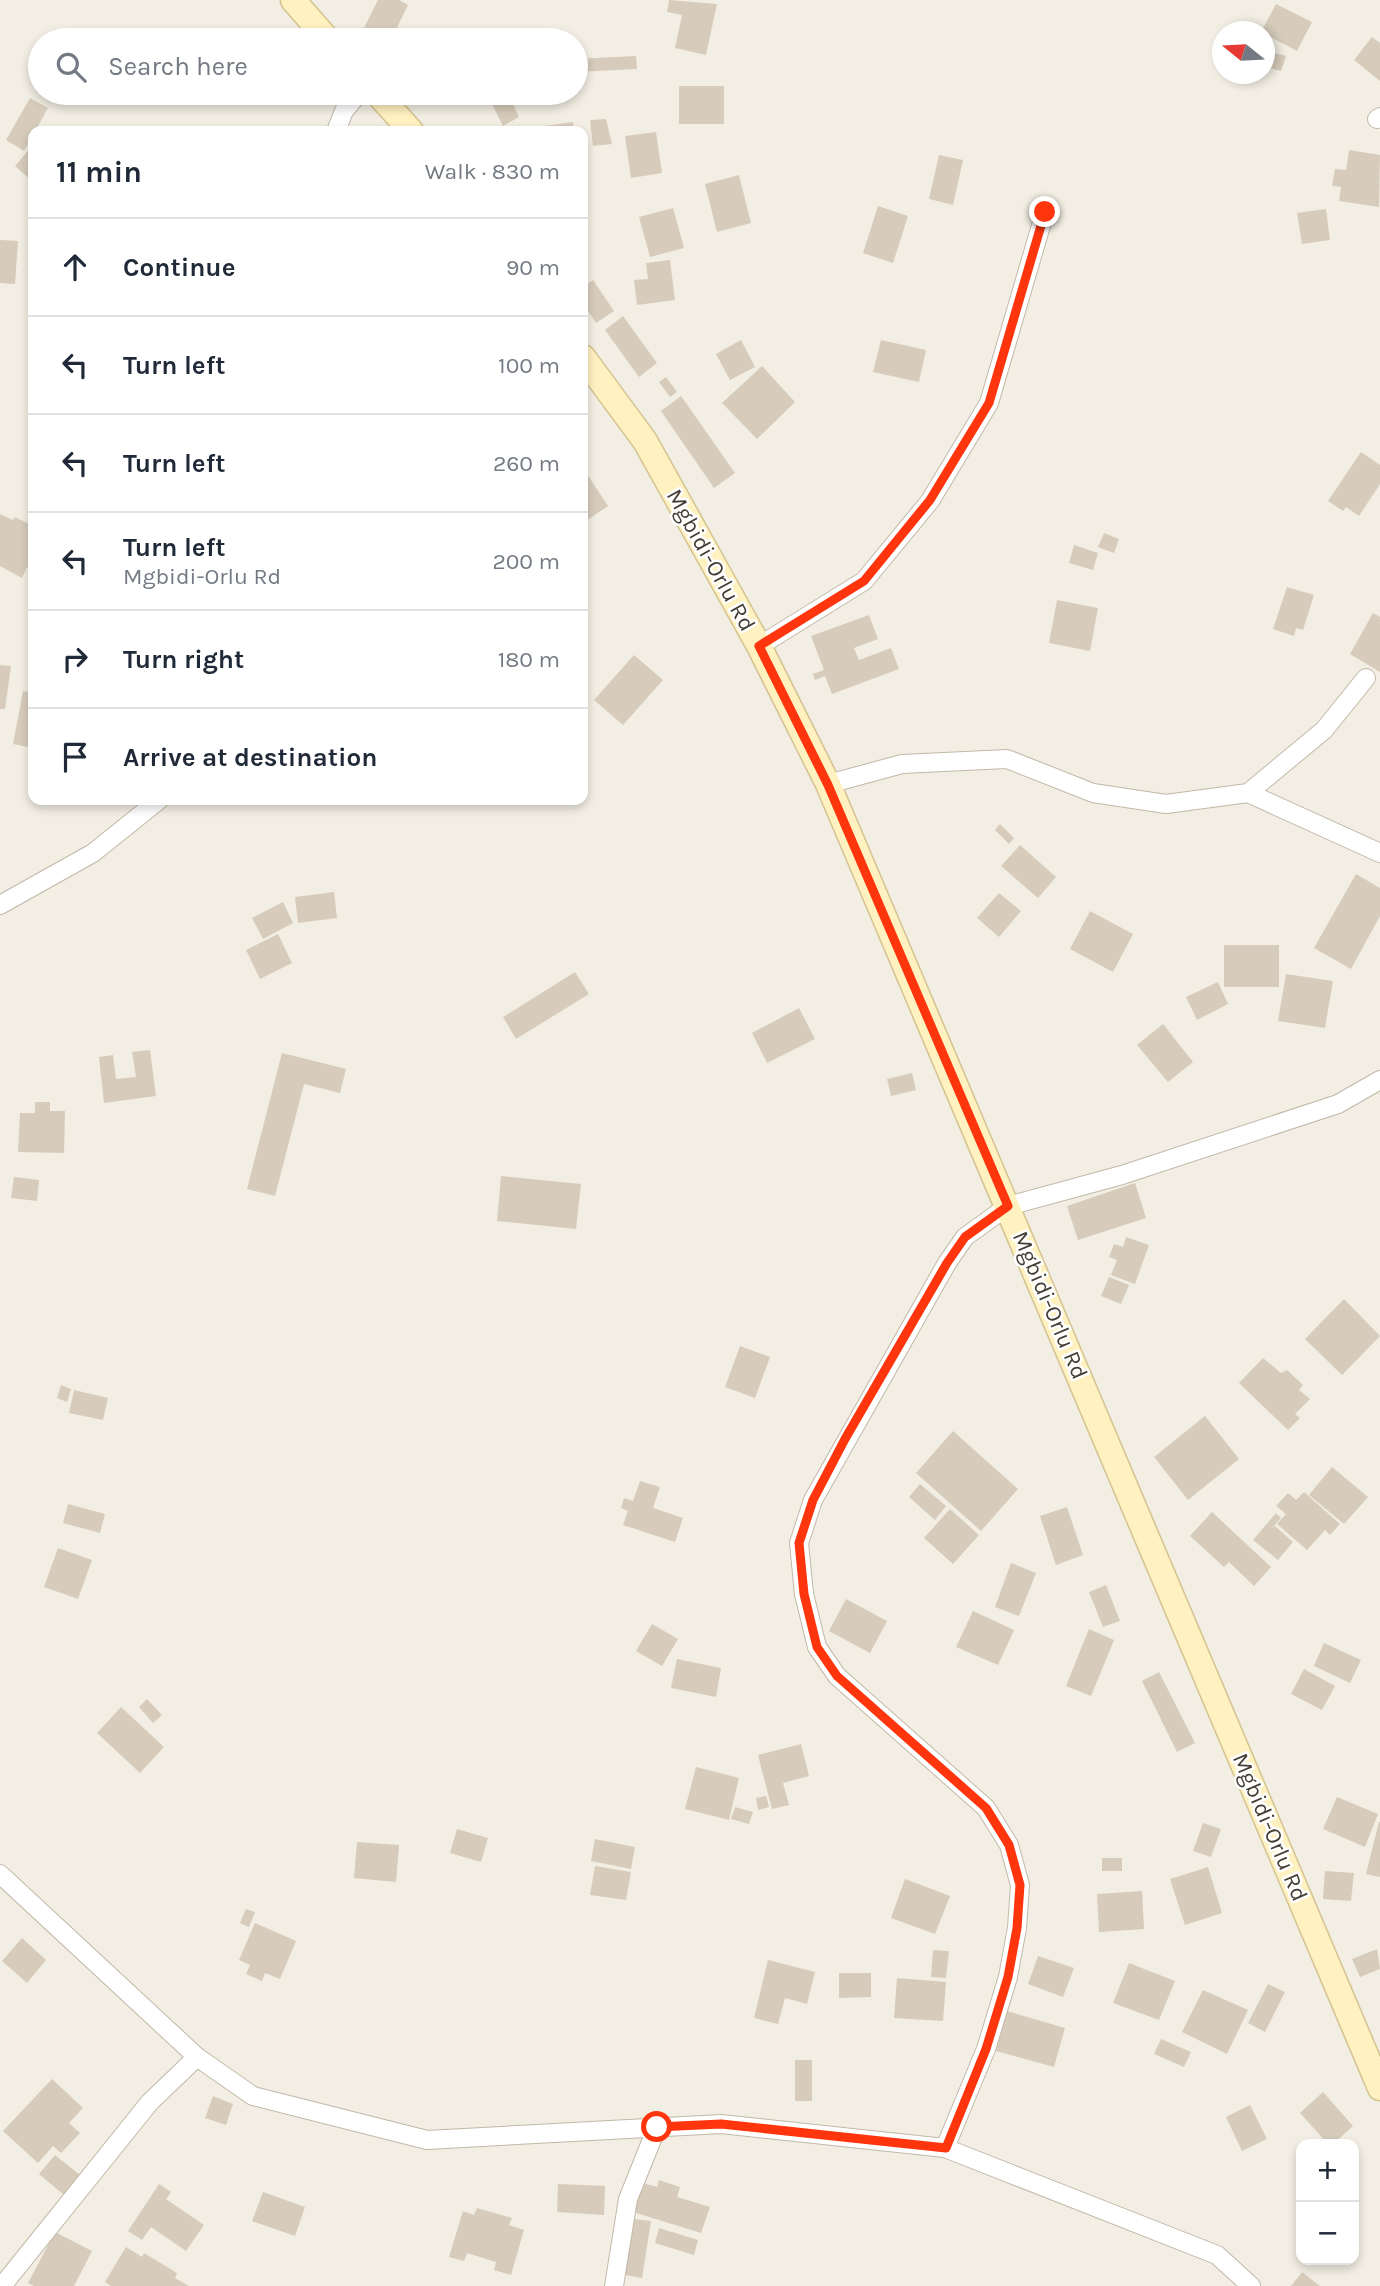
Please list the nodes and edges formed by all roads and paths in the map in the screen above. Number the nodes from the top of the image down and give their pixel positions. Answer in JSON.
{"nodes":[{"id":1,"x":293,"y":0,"type":"edge"},
{"id":2,"x":318,"y":28,"type":"edge"},
{"id":3,"x":349,"y":105,"type":"edge"},
{"id":4,"x":388,"y":105,"type":"edge"},
{"id":5,"x":338,"y":126,"type":"edge"},
{"id":6,"x":407,"y":126,"type":"edge"},
{"id":7,"x":1045,"y":212,"type":"dead end"},
{"id":8,"x":588,"y":364,"type":"edge"},
{"id":9,"x":759,"y":646,"type":"junction"},
{"id":10,"x":1366,"y":678,"type":"dead end"},
{"id":11,"x":828,"y":785,"type":"junction"},
{"id":12,"x":1248,"y":793,"type":"junction"},
{"id":13,"x":153,"y":805,"type":"edge"},
{"id":14,"x":1380,"y":853,"type":"edge"},
{"id":15,"x":0,"y":905,"type":"edge"},
{"id":16,"x":1380,"y":1080,"type":"edge"},
{"id":17,"x":1008,"y":1206,"type":"junction"},
{"id":18,"x":0,"y":1874,"type":"edge"},
{"id":19,"x":197,"y":2057,"type":"junction"},
{"id":20,"x":1380,"y":2088,"type":"edge"},
{"id":21,"x":657,"y":2127,"type":"junction"},
{"id":22,"x":946,"y":2148,"type":"junction"},
{"id":23,"x":2,"y":2286,"type":"edge"},
{"id":24,"x":614,"y":2286,"type":"edge"},
{"id":25,"x":1251,"y":2286,"type":"edge"}],
"edges":[{"from":1,"to":2,"type":"main road"},
{"from":3,"to":5,"type":"street"},
{"from":4,"to":6,"type":"main road"},
{"from":7,"to":9,"type":"street"},
{"from":8,"to":9,"type":"main road","name":"Mgbidi-Orlu Rd"},
{"from":9,"to":11,"type":"main road","name":"Mgbidi-Orlu Rd"},
{"from":10,"to":12,"type":"street"},
{"from":11,"to":12,"type":"street"},
{"from":11,"to":17,"type":"main road","name":"Mgbidi-Orlu Rd"},
{"from":12,"to":14,"type":"street"},
{"from":13,"to":15,"type":"street"},
{"from":16,"to":17,"type":"street"},
{"from":17,"to":20,"type":"main road","name":"Mgbidi-Orlu Rd"},
{"from":17,"to":22,"type":"street"},
{"from":18,"to":19,"type":"street"},
{"from":19,"to":21,"type":"street"},
{"from":19,"to":23,"type":"street"},
{"from":21,"to":22,"type":"street"},
{"from":21,"to":24,"type":"street"},
{"from":22,"to":25,"type":"street"}]}
